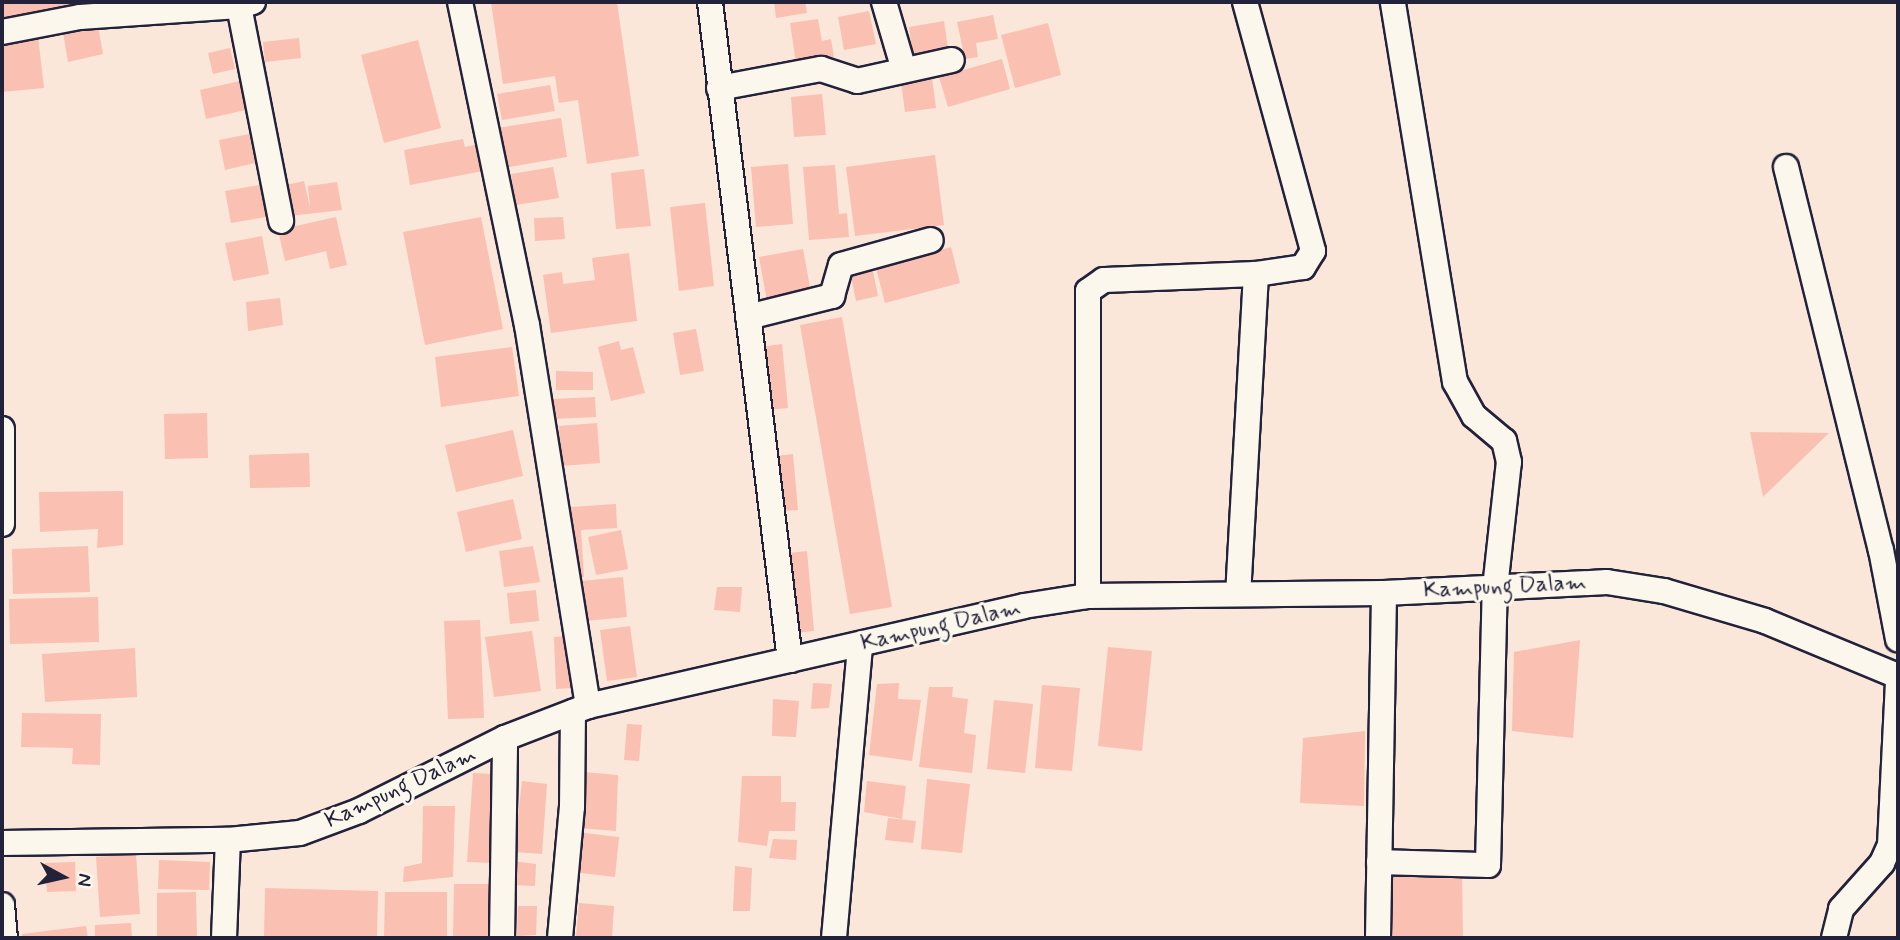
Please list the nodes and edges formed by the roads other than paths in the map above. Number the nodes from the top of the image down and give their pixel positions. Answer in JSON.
{"nodes":[{"id":1,"x":460,"y":2,"type":"edge"},
{"id":2,"x":710,"y":2,"type":"edge"},
{"id":3,"x":884,"y":2,"type":"edge"},
{"id":4,"x":1245,"y":2,"type":"edge"},
{"id":5,"x":1393,"y":2,"type":"edge"},
{"id":6,"x":247,"y":4,"type":"edge"},
{"id":7,"x":2,"y":32,"type":"edge"},
{"id":8,"x":952,"y":60,"type":"dead end"},
{"id":9,"x":904,"y":70,"type":"junction"},
{"id":10,"x":719,"y":88,"type":"junction"},
{"id":11,"x":1786,"y":167,"type":"dead end"},
{"id":12,"x":281,"y":221,"type":"dead end"},
{"id":13,"x":931,"y":240,"type":"dead end"},
{"id":14,"x":1256,"y":274,"type":"junction"},
{"id":15,"x":748,"y":317,"type":"junction"},
{"id":16,"x":2,"y":429,"type":"edge"},
{"id":17,"x":2,"y":524,"type":"edge"},
{"id":18,"x":1495,"y":588,"type":"junction"},
{"id":19,"x":1238,"y":592,"type":"junction"},
{"id":20,"x":1384,"y":593,"type":"junction"},
{"id":21,"x":1088,"y":596,"type":"junction"},
{"id":22,"x":1898,"y":639,"type":"edge"},
{"id":23,"x":860,"y":646,"type":"junction"},
{"id":24,"x":790,"y":660,"type":"junction"},
{"id":25,"x":1898,"y":678,"type":"edge"},
{"id":26,"x":580,"y":709,"type":"junction"},
{"id":27,"x":505,"y":738,"type":"junction"},
{"id":28,"x":228,"y":840,"type":"junction"},
{"id":29,"x":2,"y":843,"type":"edge"},
{"id":30,"x":1378,"y":862,"type":"junction"},
{"id":31,"x":2,"y":905,"type":"edge"},
{"id":32,"x":5,"y":938,"type":"edge"},
{"id":33,"x":224,"y":938,"type":"edge"},
{"id":34,"x":502,"y":938,"type":"edge"},
{"id":35,"x":560,"y":938,"type":"edge"},
{"id":36,"x":834,"y":938,"type":"edge"},
{"id":37,"x":1378,"y":938,"type":"edge"},
{"id":38,"x":1834,"y":938,"type":"edge"}],
"edges":[{"from":1,"to":26,"type":"street"},
{"from":2,"to":10,"type":"street"},
{"from":3,"to":9,"type":"street"},
{"from":4,"to":14,"type":"street"},
{"from":5,"to":18,"type":"street"},
{"from":6,"to":7,"type":"street"},
{"from":6,"to":12,"type":"street"},
{"from":8,"to":9,"type":"street"},
{"from":9,"to":10,"type":"street"},
{"from":10,"to":15,"type":"street"},
{"from":11,"to":22,"type":"street"},
{"from":13,"to":15,"type":"street"},
{"from":14,"to":19,"type":"street"},
{"from":14,"to":21,"type":"street"},
{"from":15,"to":24,"type":"street"},
{"from":16,"to":17,"type":"street"},
{"from":18,"to":20,"type":"street","name":"Kampung Dalam"},
{"from":18,"to":25,"type":"street","name":"Kampung Dalam"},
{"from":18,"to":30,"type":"street"},
{"from":19,"to":20,"type":"street","name":"Kampung Dalam"},
{"from":19,"to":21,"type":"street","name":"Kampung Dalam"},
{"from":20,"to":30,"type":"street"},
{"from":21,"to":23,"type":"street","name":"Kampung Dalam"},
{"from":23,"to":24,"type":"street","name":"Kampung Dalam"},
{"from":23,"to":36,"type":"street"},
{"from":24,"to":26,"type":"street","name":"Kampung Dalam"},
{"from":25,"to":38,"type":"street"},
{"from":26,"to":27,"type":"street","name":"Kampung Dalam"},
{"from":26,"to":35,"type":"street"},
{"from":27,"to":28,"type":"street","name":"Kampung Dalam"},
{"from":27,"to":34,"type":"street"},
{"from":28,"to":29,"type":"street","name":"Kampung Dalam"},
{"from":28,"to":33,"type":"street"},
{"from":30,"to":37,"type":"street"},
{"from":31,"to":32,"type":"street"}]}
